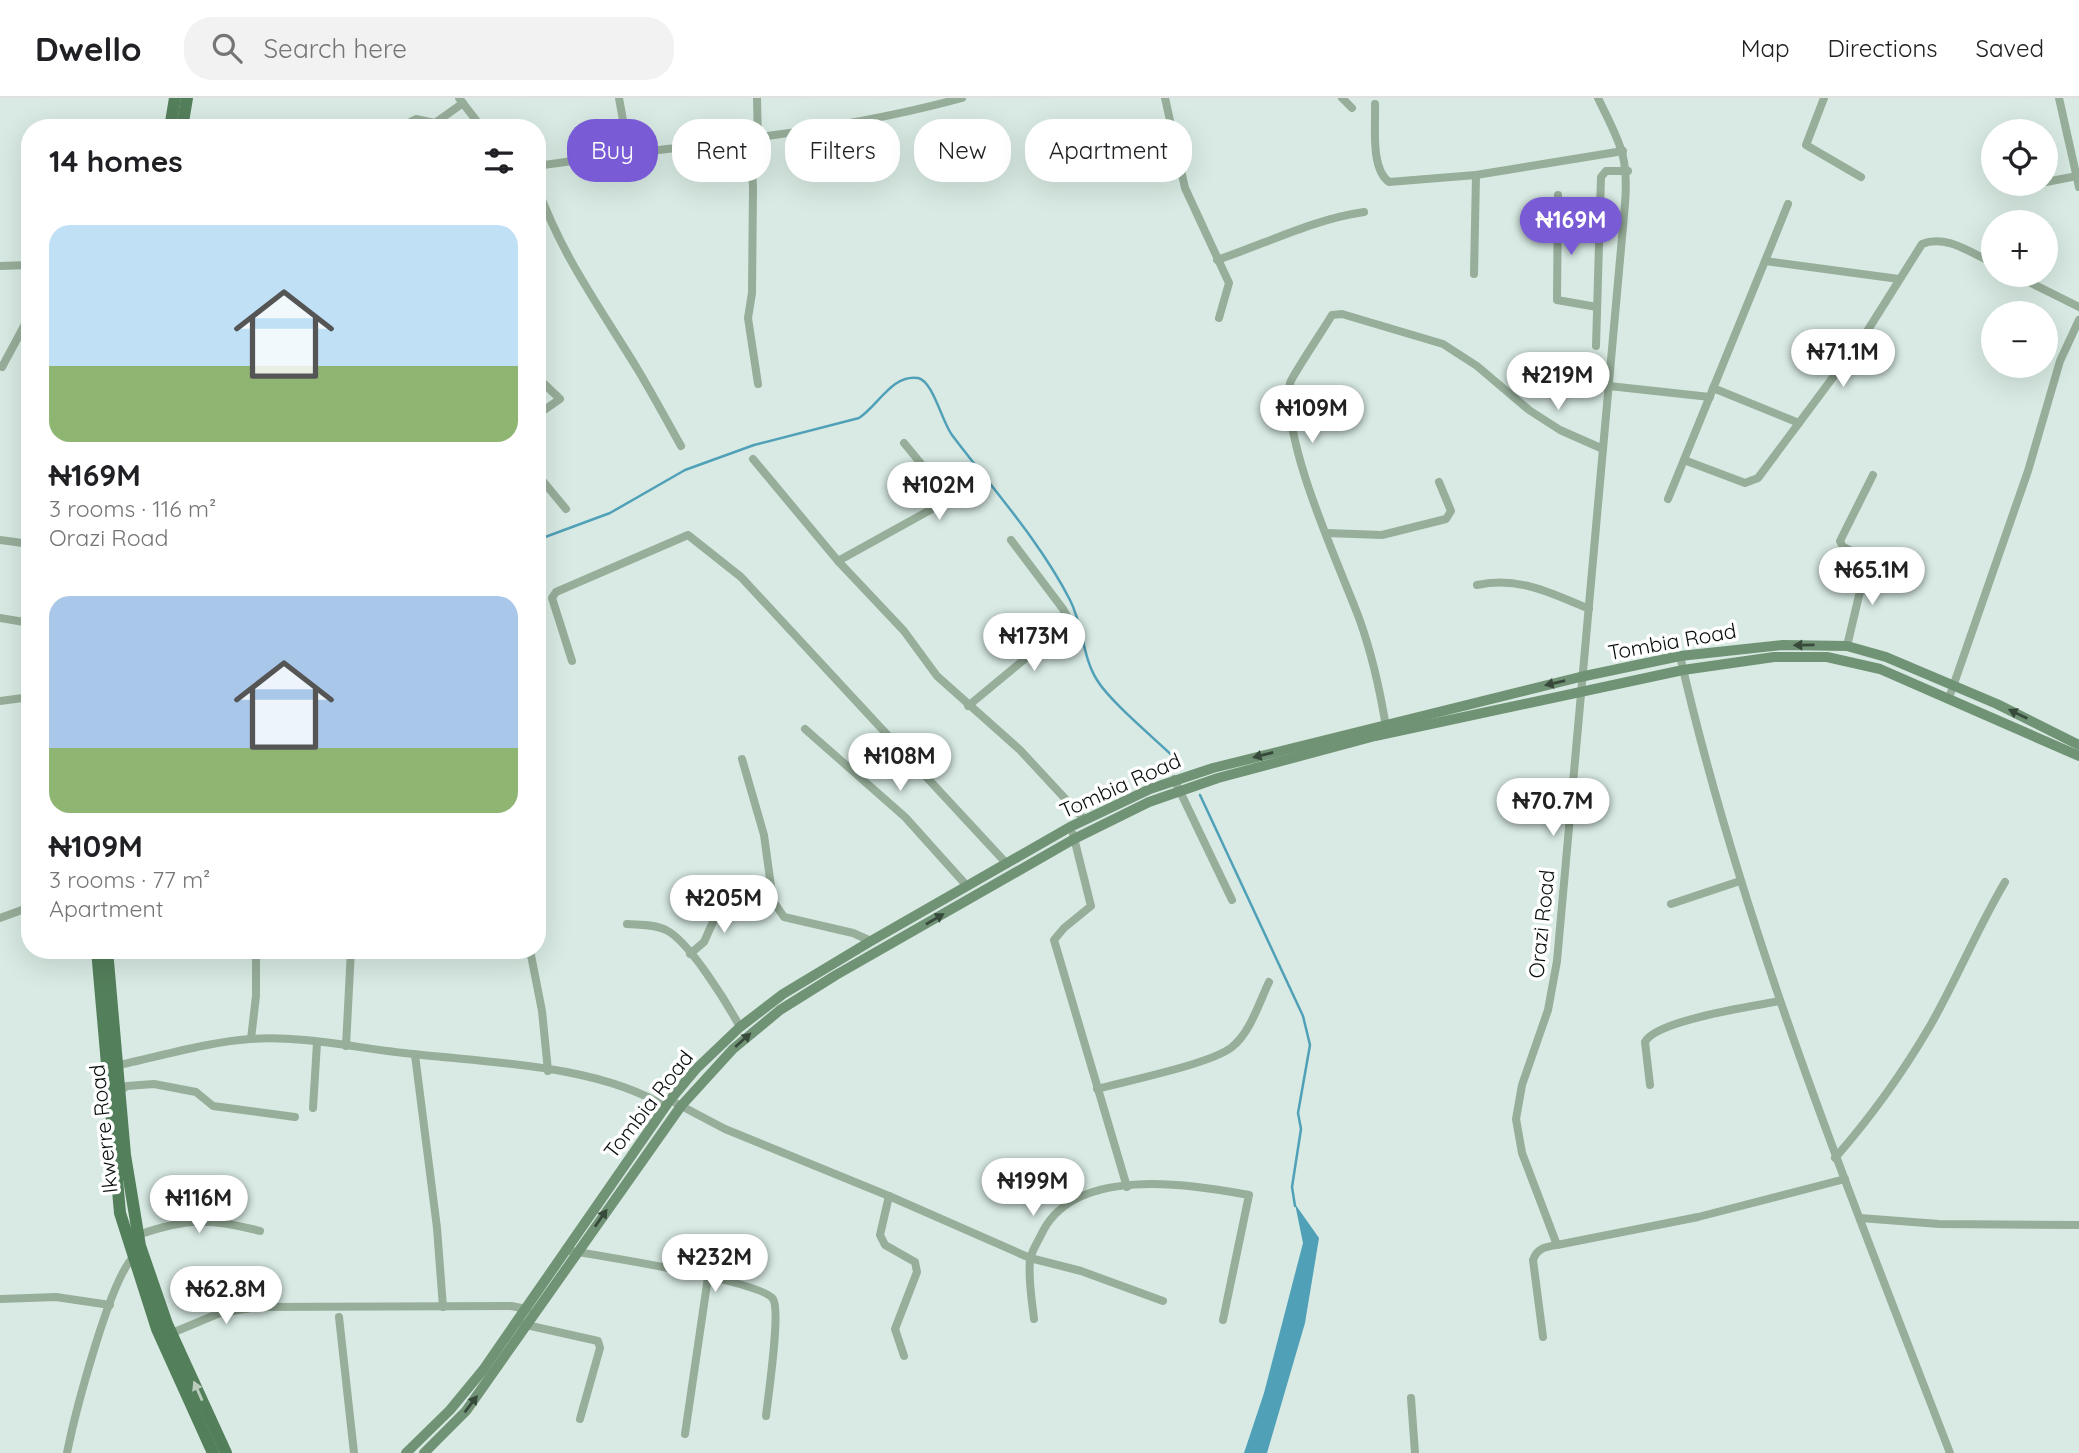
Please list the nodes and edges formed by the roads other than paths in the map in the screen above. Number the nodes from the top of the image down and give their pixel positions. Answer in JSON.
{"nodes":[{"id":1,"x":175,"y":98,"type":"edge"},
{"id":2,"x":187,"y":98,"type":"edge"},
{"id":3,"x":619,"y":98,"type":"edge"},
{"id":4,"x":757,"y":98,"type":"edge"},
{"id":5,"x":962,"y":98,"type":"edge"},
{"id":6,"x":1166,"y":98,"type":"edge"},
{"id":7,"x":1342,"y":98,"type":"edge"},
{"id":8,"x":1598,"y":98,"type":"edge"},
{"id":9,"x":1824,"y":98,"type":"edge"},
{"id":10,"x":2059,"y":98,"type":"edge"},
{"id":11,"x":461,"y":100,"type":"edge"},
{"id":12,"x":1375,"y":104,"type":"dead end"},
{"id":13,"x":1352,"y":108,"type":"dead end"},
{"id":14,"x":172,"y":119,"type":"edge"},
{"id":15,"x":184,"y":119,"type":"edge"},
{"id":16,"x":440,"y":119,"type":"edge"},
{"id":17,"x":475,"y":119,"type":"edge"},
{"id":18,"x":623,"y":119,"type":"edge"},
{"id":19,"x":755,"y":119,"type":"edge"},
{"id":20,"x":771,"y":136,"type":"edge"},
{"id":21,"x":1623,"y":151,"type":"junction"},
{"id":22,"x":567,"y":162,"type":"edge"},
{"id":23,"x":546,"y":165,"type":"edge"},
{"id":24,"x":1628,"y":171,"type":"junction"},
{"id":25,"x":1476,"y":175,"type":"junction"},
{"id":26,"x":2077,"y":176,"type":"junction"},
{"id":27,"x":1861,"y":177,"type":"dead end"},
{"id":28,"x":2058,"y":180,"type":"edge"},
{"id":29,"x":753,"y":182,"type":"edge"},
{"id":30,"x":2079,"y":187,"type":"edge"},
{"id":31,"x":1558,"y":195,"type":"dead end"},
{"id":32,"x":1788,"y":204,"type":"dead end"},
{"id":33,"x":546,"y":210,"type":"edge"},
{"id":34,"x":1364,"y":212,"type":"dead end"},
{"id":35,"x":1981,"y":257,"type":"edge"},
{"id":36,"x":1217,"y":260,"type":"junction"},
{"id":37,"x":1765,"y":261,"type":"junction"},
{"id":38,"x":21,"y":265,"type":"edge"},
{"id":39,"x":0,"y":266,"type":"edge"},
{"id":40,"x":1474,"y":274,"type":"dead end"},
{"id":41,"x":1899,"y":279,"type":"junction"},
{"id":42,"x":2039,"y":287,"type":"edge"},
{"id":43,"x":1597,"y":307,"type":"junction"},
{"id":44,"x":2079,"y":307,"type":"edge"},
{"id":45,"x":1219,"y":318,"type":"dead end"},
{"id":46,"x":2079,"y":320,"type":"edge"},
{"id":47,"x":21,"y":332,"type":"edge"},
{"id":48,"x":1596,"y":346,"type":"dead end"},
{"id":49,"x":2,"y":367,"type":"dead end"},
{"id":50,"x":758,"y":384,"type":"dead end"},
{"id":51,"x":546,"y":386,"type":"edge"},
{"id":52,"x":1609,"y":386,"type":"junction"},
{"id":53,"x":1711,"y":392,"type":"junction"},
{"id":54,"x":546,"y":409,"type":"edge"},
{"id":55,"x":1799,"y":423,"type":"junction"},
{"id":56,"x":904,"y":443,"type":"dead end"},
{"id":57,"x":681,"y":446,"type":"dead end"},
{"id":58,"x":1604,"y":449,"type":"junction"},
{"id":59,"x":753,"y":459,"type":"dead end"},
{"id":60,"x":1684,"y":460,"type":"junction"},
{"id":61,"x":1873,"y":475,"type":"dead end"},
{"id":62,"x":1438,"y":482,"type":"dead end"},
{"id":63,"x":546,"y":485,"type":"edge"},
{"id":64,"x":1668,"y":499,"type":"dead end"},
{"id":65,"x":566,"y":509,"type":"dead end"},
{"id":66,"x":1326,"y":533,"type":"junction"},
{"id":67,"x":0,"y":540,"type":"edge"},
{"id":68,"x":1011,"y":540,"type":"dead end"},
{"id":69,"x":21,"y":543,"type":"edge"},
{"id":70,"x":838,"y":561,"type":"junction"},
{"id":71,"x":1476,"y":585,"type":"dead end"},
{"id":72,"x":1589,"y":609,"type":"junction"},
{"id":73,"x":0,"y":618,"type":"edge"},
{"id":74,"x":21,"y":622,"type":"edge"},
{"id":75,"x":1847,"y":646,"type":"junction"},
{"id":76,"x":1680,"y":656,"type":"junction"},
{"id":77,"x":572,"y":661,"type":"dead end"},
{"id":78,"x":1683,"y":670,"type":"junction"},
{"id":79,"x":1580,"y":677,"type":"junction"},
{"id":80,"x":1954,"y":685,"type":"junction"},
{"id":81,"x":1580,"y":691,"type":"junction"},
{"id":82,"x":1949,"y":698,"type":"junction"},
{"id":83,"x":21,"y":699,"type":"edge"},
{"id":84,"x":0,"y":701,"type":"edge"},
{"id":85,"x":968,"y":706,"type":"junction"},
{"id":86,"x":805,"y":729,"type":"dead end"},
{"id":87,"x":1386,"y":729,"type":"junction"},
{"id":88,"x":2078,"y":742,"type":"edge"},
{"id":89,"x":2079,"y":756,"type":"edge"},
{"id":90,"x":742,"y":759,"type":"dead end"},
{"id":91,"x":1174,"y":779,"type":"junction"},
{"id":92,"x":1180,"y":791,"type":"junction"},
{"id":93,"x":1084,"y":819,"type":"junction"},
{"id":94,"x":1070,"y":827,"type":"junction"},
{"id":95,"x":1074,"y":839,"type":"junction"},
{"id":96,"x":1007,"y":864,"type":"junction"},
{"id":97,"x":1740,"y":881,"type":"junction"},
{"id":98,"x":2005,"y":883,"type":"dead end"},
{"id":99,"x":967,"y":886,"type":"junction"},
{"id":100,"x":724,"y":895,"type":"dead end"},
{"id":101,"x":1232,"y":900,"type":"dead end"},
{"id":102,"x":1671,"y":904,"type":"dead end"},
{"id":103,"x":21,"y":910,"type":"edge"},
{"id":104,"x":0,"y":918,"type":"edge"},
{"id":105,"x":628,"y":924,"type":"dead end"},
{"id":106,"x":871,"y":941,"type":"junction"},
{"id":107,"x":691,"y":954,"type":"junction"},
{"id":108,"x":98,"y":959,"type":"edge"},
{"id":109,"x":108,"y":959,"type":"edge"},
{"id":110,"x":256,"y":959,"type":"edge"},
{"id":111,"x":351,"y":959,"type":"edge"},
{"id":112,"x":532,"y":959,"type":"edge"},
{"id":113,"x":1269,"y":982,"type":"dead end"},
{"id":114,"x":1780,"y":1001,"type":"junction"},
{"id":115,"x":740,"y":1027,"type":"junction"},
{"id":116,"x":251,"y":1039,"type":"junction"},
{"id":117,"x":317,"y":1043,"type":"junction"},
{"id":118,"x":346,"y":1046,"type":"junction"},
{"id":119,"x":415,"y":1055,"type":"junction"},
{"id":120,"x":115,"y":1066,"type":"junction"},
{"id":121,"x":548,"y":1071,"type":"junction"},
{"id":122,"x":1650,"y":1085,"type":"dead end"},
{"id":123,"x":1097,"y":1088,"type":"junction"},
{"id":124,"x":119,"y":1091,"type":"junction"},
{"id":125,"x":672,"y":1104,"type":"junction"},
{"id":126,"x":313,"y":1108,"type":"dead end"},
{"id":127,"x":295,"y":1117,"type":"dead end"},
{"id":128,"x":1835,"y":1158,"type":"junction"},
{"id":129,"x":1845,"y":1179,"type":"junction"},
{"id":130,"x":1127,"y":1187,"type":"junction"},
{"id":131,"x":890,"y":1196,"type":"junction"},
{"id":132,"x":1860,"y":1218,"type":"junction"},
{"id":133,"x":2079,"y":1225,"type":"edge"},
{"id":134,"x":260,"y":1231,"type":"dead end"},
{"id":135,"x":138,"y":1235,"type":"junction"},
{"id":136,"x":1557,"y":1245,"type":"junction"},
{"id":137,"x":565,"y":1250,"type":"junction"},
{"id":138,"x":578,"y":1252,"type":"junction"},
{"id":139,"x":138,"y":1255,"type":"junction"},
{"id":140,"x":1030,"y":1258,"type":"junction"},
{"id":141,"x":708,"y":1277,"type":"junction"},
{"id":142,"x":0,"y":1299,"type":"edge"},
{"id":143,"x":1163,"y":1301,"type":"dead end"},
{"id":144,"x":110,"y":1305,"type":"junction"},
{"id":145,"x":443,"y":1307,"type":"junction"},
{"id":146,"x":524,"y":1308,"type":"junction"},
{"id":147,"x":537,"y":1313,"type":"junction"},
{"id":148,"x":339,"y":1317,"type":"dead end"},
{"id":149,"x":1034,"y":1320,"type":"dead end"},
{"id":150,"x":1223,"y":1320,"type":"dead end"},
{"id":151,"x":522,"y":1324,"type":"junction"},
{"id":152,"x":172,"y":1333,"type":"junction"},
{"id":153,"x":1543,"y":1337,"type":"dead end"},
{"id":154,"x":904,"y":1356,"type":"dead end"},
{"id":155,"x":1411,"y":1398,"type":"dead end"},
{"id":156,"x":766,"y":1416,"type":"dead end"},
{"id":157,"x":580,"y":1419,"type":"dead end"},
{"id":158,"x":685,"y":1434,"type":"dead end"},
{"id":159,"x":67,"y":1453,"type":"edge"},
{"id":160,"x":214,"y":1453,"type":"edge"},
{"id":161,"x":226,"y":1453,"type":"edge"},
{"id":162,"x":354,"y":1453,"type":"edge"},
{"id":163,"x":406,"y":1453,"type":"edge"},
{"id":164,"x":424,"y":1453,"type":"edge"},
{"id":165,"x":1415,"y":1453,"type":"edge"},
{"id":166,"x":1950,"y":1453,"type":"edge"}],
"edges":[{"from":1,"to":14,"type":"main road"},
{"from":2,"to":15,"type":"main road"},
{"from":3,"to":18,"type":"street"},
{"from":4,"to":19,"type":"street"},
{"from":5,"to":20,"type":"street"},
{"from":6,"to":36,"type":"street"},
{"from":7,"to":13,"type":"street"},
{"from":8,"to":21,"type":"street","name":"Orazi Road"},
{"from":9,"to":27,"type":"street"},
{"from":10,"to":26,"type":"street"},
{"from":11,"to":16,"type":"street"},
{"from":11,"to":17,"type":"street"},
{"from":12,"to":25,"type":"street"},
{"from":21,"to":24,"type":"street","name":"Orazi Road"},
{"from":21,"to":25,"type":"street"},
{"from":22,"to":23,"type":"street"},
{"from":24,"to":43,"type":"street"},
{"from":24,"to":52,"type":"street","name":"Orazi Road"},
{"from":25,"to":40,"type":"street"},
{"from":26,"to":28,"type":"street"},
{"from":26,"to":30,"type":"street"},
{"from":29,"to":50,"type":"street"},
{"from":31,"to":43,"type":"street"},
{"from":32,"to":37,"type":"street"},
{"from":33,"to":57,"type":"street"},
{"from":34,"to":36,"type":"street"},
{"from":35,"to":41,"type":"street"},
{"from":36,"to":45,"type":"street"},
{"from":37,"to":41,"type":"street"},
{"from":37,"to":53,"type":"street"},
{"from":38,"to":39,"type":"street"},
{"from":41,"to":55,"type":"street"},
{"from":42,"to":44,"type":"street"},
{"from":43,"to":48,"type":"street"},
{"from":46,"to":80,"type":"street"},
{"from":47,"to":49,"type":"street"},
{"from":51,"to":54,"type":"street"},
{"from":52,"to":53,"type":"street"},
{"from":52,"to":58,"type":"street","name":"Orazi Road"},
{"from":53,"to":55,"type":"street"},
{"from":53,"to":60,"type":"street"},
{"from":55,"to":60,"type":"street"},
{"from":56,"to":70,"type":"street"},
{"from":58,"to":66,"type":"street"},
{"from":58,"to":72,"type":"street","name":"Orazi Road"},
{"from":59,"to":70,"type":"street"},
{"from":60,"to":64,"type":"street"},
{"from":61,"to":75,"type":"street"},
{"from":62,"to":66,"type":"street"},
{"from":63,"to":65,"type":"street"},
{"from":66,"to":87,"type":"street"},
{"from":67,"to":69,"type":"street"},
{"from":68,"to":85,"type":"street"},
{"from":70,"to":85,"type":"street"},
{"from":71,"to":72,"type":"street"},
{"from":72,"to":79,"type":"street","name":"Orazi Road"},
{"from":73,"to":74,"type":"street"},
{"from":75,"to":76,"type":"main road","name":"Tombia Road","one_way":true},
{"from":75,"to":80,"type":"main road","name":"Tombia Road"},
{"from":76,"to":78,"type":"street"},
{"from":76,"to":79,"type":"main road","name":"Tombia Road"},
{"from":77,"to":96,"type":"street"},
{"from":78,"to":81,"type":"main road","name":"Tombia Road"},
{"from":78,"to":82,"type":"main road","name":"Tombia Road"},
{"from":78,"to":97,"type":"street"},
{"from":79,"to":81,"type":"street","name":"Orazi Road"},
{"from":79,"to":87,"type":"main road","name":"Tombia Road","one_way":true},
{"from":80,"to":82,"type":"street"},
{"from":88,"to":80,"type":"main road","name":"Tombia Road","one_way":true},
{"from":81,"to":87,"type":"main road","name":"Tombia Road"},
{"from":81,"to":136,"type":"street","name":"Orazi Road"},
{"from":82,"to":89,"type":"main road","name":"Tombia Road"},
{"from":83,"to":84,"type":"street"},
{"from":85,"to":93,"type":"street"},
{"from":86,"to":99,"type":"street"},
{"from":87,"to":91,"type":"main road","name":"Tombia Road","one_way":true},
{"from":87,"to":92,"type":"main road","name":"Tombia Road"},
{"from":90,"to":106,"type":"street"},
{"from":91,"to":92,"type":"street"},
{"from":91,"to":93,"type":"main road","name":"Tombia Road"},
{"from":92,"to":95,"type":"main road","name":"Tombia Road"},
{"from":92,"to":101,"type":"street"},
{"from":93,"to":94,"type":"main road","name":"Tombia Road"},
{"from":94,"to":95,"type":"street"},
{"from":94,"to":96,"type":"main road","name":"Tombia Road"},
{"from":95,"to":123,"type":"street"},
{"from":125,"to":95,"type":"main road","name":"Tombia Road","one_way":true},
{"from":96,"to":99,"type":"main road","name":"Tombia Road"},
{"from":97,"to":102,"type":"street"},
{"from":97,"to":114,"type":"street"},
{"from":98,"to":128,"type":"street"},
{"from":99,"to":106,"type":"main road","name":"Tombia Road"},
{"from":100,"to":107,"type":"street"},
{"from":103,"to":104,"type":"street"},
{"from":105,"to":107,"type":"street"},
{"from":106,"to":115,"type":"main road","name":"Tombia Road"},
{"from":107,"to":115,"type":"street"},
{"from":108,"to":139,"type":"main road","name":"Ikwerre Road"},
{"from":109,"to":120,"type":"main road","name":"Ikwerre Road"},
{"from":110,"to":116,"type":"street"},
{"from":111,"to":118,"type":"street"},
{"from":112,"to":121,"type":"street"},
{"from":113,"to":123,"type":"street"},
{"from":114,"to":122,"type":"street"},
{"from":114,"to":128,"type":"street"},
{"from":115,"to":125,"type":"main road","name":"Tombia Road"},
{"from":116,"to":117,"type":"street"},
{"from":116,"to":120,"type":"street"},
{"from":117,"to":118,"type":"street"},
{"from":117,"to":126,"type":"street"},
{"from":118,"to":119,"type":"street"},
{"from":119,"to":121,"type":"street"},
{"from":119,"to":145,"type":"street"},
{"from":120,"to":124,"type":"main road","name":"Ikwerre Road"},
{"from":121,"to":125,"type":"street"},
{"from":123,"to":130,"type":"street"},
{"from":124,"to":127,"type":"street"},
{"from":124,"to":135,"type":"main road","name":"Ikwerre Road"},
{"from":125,"to":131,"type":"street"},
{"from":125,"to":137,"type":"main road","name":"Tombia Road"},
{"from":138,"to":125,"type":"main road","name":"Tombia Road","one_way":true},
{"from":128,"to":129,"type":"street"},
{"from":129,"to":132,"type":"street"},
{"from":129,"to":136,"type":"street"},
{"from":130,"to":140,"type":"street"},
{"from":130,"to":150,"type":"street"},
{"from":131,"to":140,"type":"street"},
{"from":131,"to":154,"type":"street"},
{"from":132,"to":133,"type":"street"},
{"from":132,"to":166,"type":"street"},
{"from":134,"to":135,"type":"street"},
{"from":135,"to":139,"type":"main road","name":"Ikwerre Road"},
{"from":136,"to":153,"type":"street"},
{"from":137,"to":138,"type":"street"},
{"from":137,"to":146,"type":"main road","name":"Tombia Road"},
{"from":138,"to":141,"type":"street"},
{"from":138,"to":147,"type":"main road","name":"Tombia Road"},
{"from":139,"to":144,"type":"street"},
{"from":139,"to":152,"type":"main road","name":"Ikwerre Road"},
{"from":139,"to":160,"type":"main road","name":"Ikwerre Road"},
{"from":140,"to":143,"type":"street"},
{"from":140,"to":149,"type":"street"},
{"from":141,"to":156,"type":"street"},
{"from":141,"to":158,"type":"street"},
{"from":142,"to":144,"type":"street"},
{"from":144,"to":159,"type":"street"},
{"from":145,"to":146,"type":"street"},
{"from":145,"to":152,"type":"street"},
{"from":146,"to":147,"type":"street"},
{"from":146,"to":151,"type":"main road","name":"Tombia Road"},
{"from":147,"to":151,"type":"main road","name":"Tombia Road"},
{"from":148,"to":162,"type":"street"},
{"from":151,"to":157,"type":"street"},
{"from":151,"to":163,"type":"main road","name":"Tombia Road"},
{"from":164,"to":151,"type":"main road","name":"Tombia Road","one_way":true},
{"from":161,"to":152,"type":"main road","name":"Ikwerre Road","one_way":true},
{"from":155,"to":165,"type":"street"}]}
